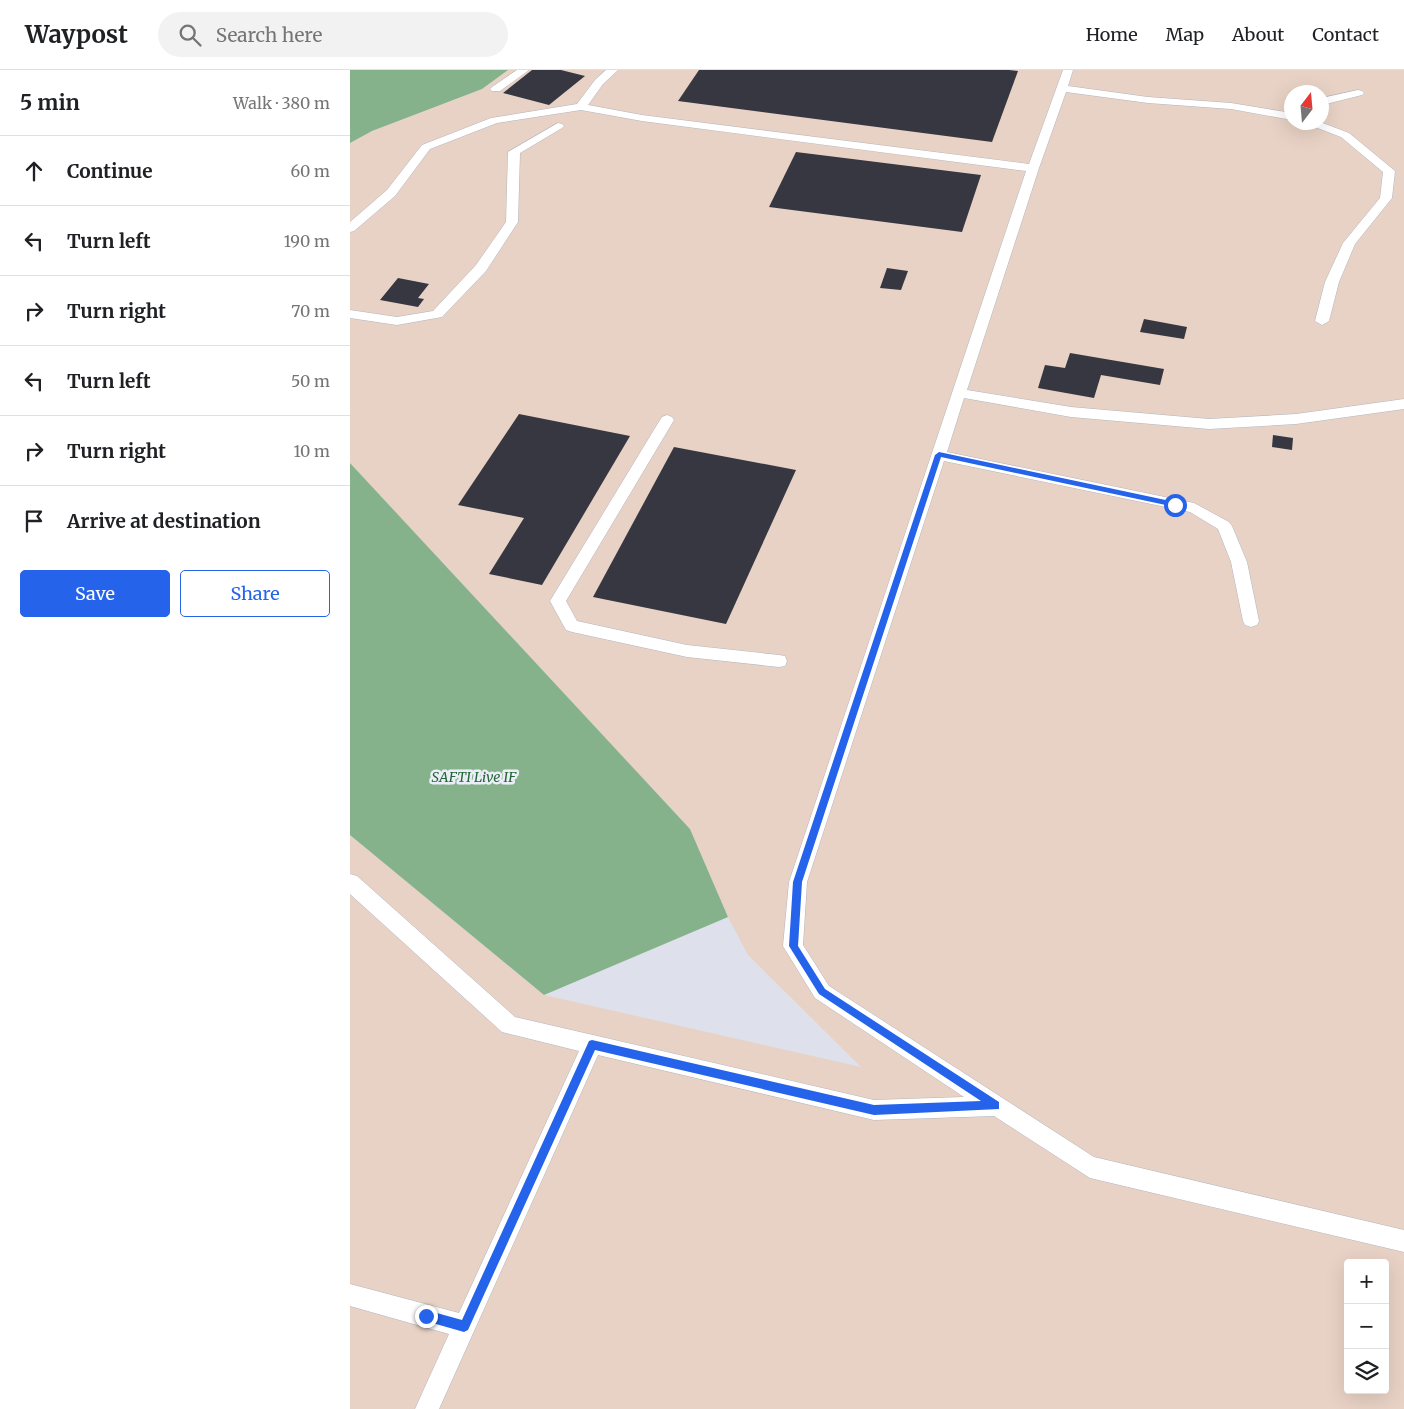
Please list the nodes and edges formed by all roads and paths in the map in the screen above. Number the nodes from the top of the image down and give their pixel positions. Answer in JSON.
{"nodes":[{"id":1,"x":524,"y":70,"type":"edge"},
{"id":2,"x":613,"y":70,"type":"edge"},
{"id":3,"x":1068,"y":70,"type":"edge"},
{"id":4,"x":1062,"y":88,"type":"junction"},
{"id":5,"x":496,"y":89,"type":"dead end"},
{"id":6,"x":1358,"y":93,"type":"dead end"},
{"id":7,"x":1329,"y":99,"type":"edge"},
{"id":8,"x":581,"y":107,"type":"junction"},
{"id":9,"x":1284,"y":115,"type":"edge"},
{"id":10,"x":558,"y":126,"type":"dead end"},
{"id":11,"x":1329,"y":129,"type":"edge"},
{"id":12,"x":1033,"y":168,"type":"junction"},
{"id":13,"x":350,"y":228,"type":"edge"},
{"id":14,"x":350,"y":314,"type":"edge"},
{"id":15,"x":1322,"y":321,"type":"dead end"},
{"id":16,"x":959,"y":393,"type":"junction"},
{"id":17,"x":1404,"y":404,"type":"edge"},
{"id":18,"x":667,"y":420,"type":"dead end"},
{"id":19,"x":939,"y":455,"type":"junction"},
{"id":20,"x":1251,"y":621,"type":"dead end"},
{"id":21,"x":779,"y":660,"type":"dead end"},
{"id":22,"x":350,"y":882,"type":"edge"},
{"id":23,"x":592,"y":1045,"type":"junction"},
{"id":24,"x":996,"y":1106,"type":"junction"},
{"id":25,"x":1404,"y":1241,"type":"edge"},
{"id":26,"x":350,"y":1295,"type":"edge"},
{"id":27,"x":464,"y":1326,"type":"junction"},
{"id":28,"x":427,"y":1409,"type":"edge"}],
"edges":[{"from":1,"to":5,"type":"lane"},
{"from":2,"to":8,"type":"lane"},
{"from":3,"to":4,"type":"lane"},
{"from":4,"to":9,"type":"lane"},
{"from":4,"to":12,"type":"lane"},
{"from":6,"to":7,"type":"lane"},
{"from":8,"to":12,"type":"lane"},
{"from":8,"to":13,"type":"lane"},
{"from":10,"to":14,"type":"lane"},
{"from":11,"to":15,"type":"lane"},
{"from":12,"to":16,"type":"lane"},
{"from":16,"to":17,"type":"lane"},
{"from":16,"to":19,"type":"lane"},
{"from":18,"to":21,"type":"lane"},
{"from":19,"to":20,"type":"lane"},
{"from":19,"to":24,"type":"lane"},
{"from":22,"to":23,"type":"lane"},
{"from":23,"to":24,"type":"lane"},
{"from":23,"to":27,"type":"lane"},
{"from":24,"to":25,"type":"lane"},
{"from":26,"to":27,"type":"lane"},
{"from":27,"to":28,"type":"lane"}]}
